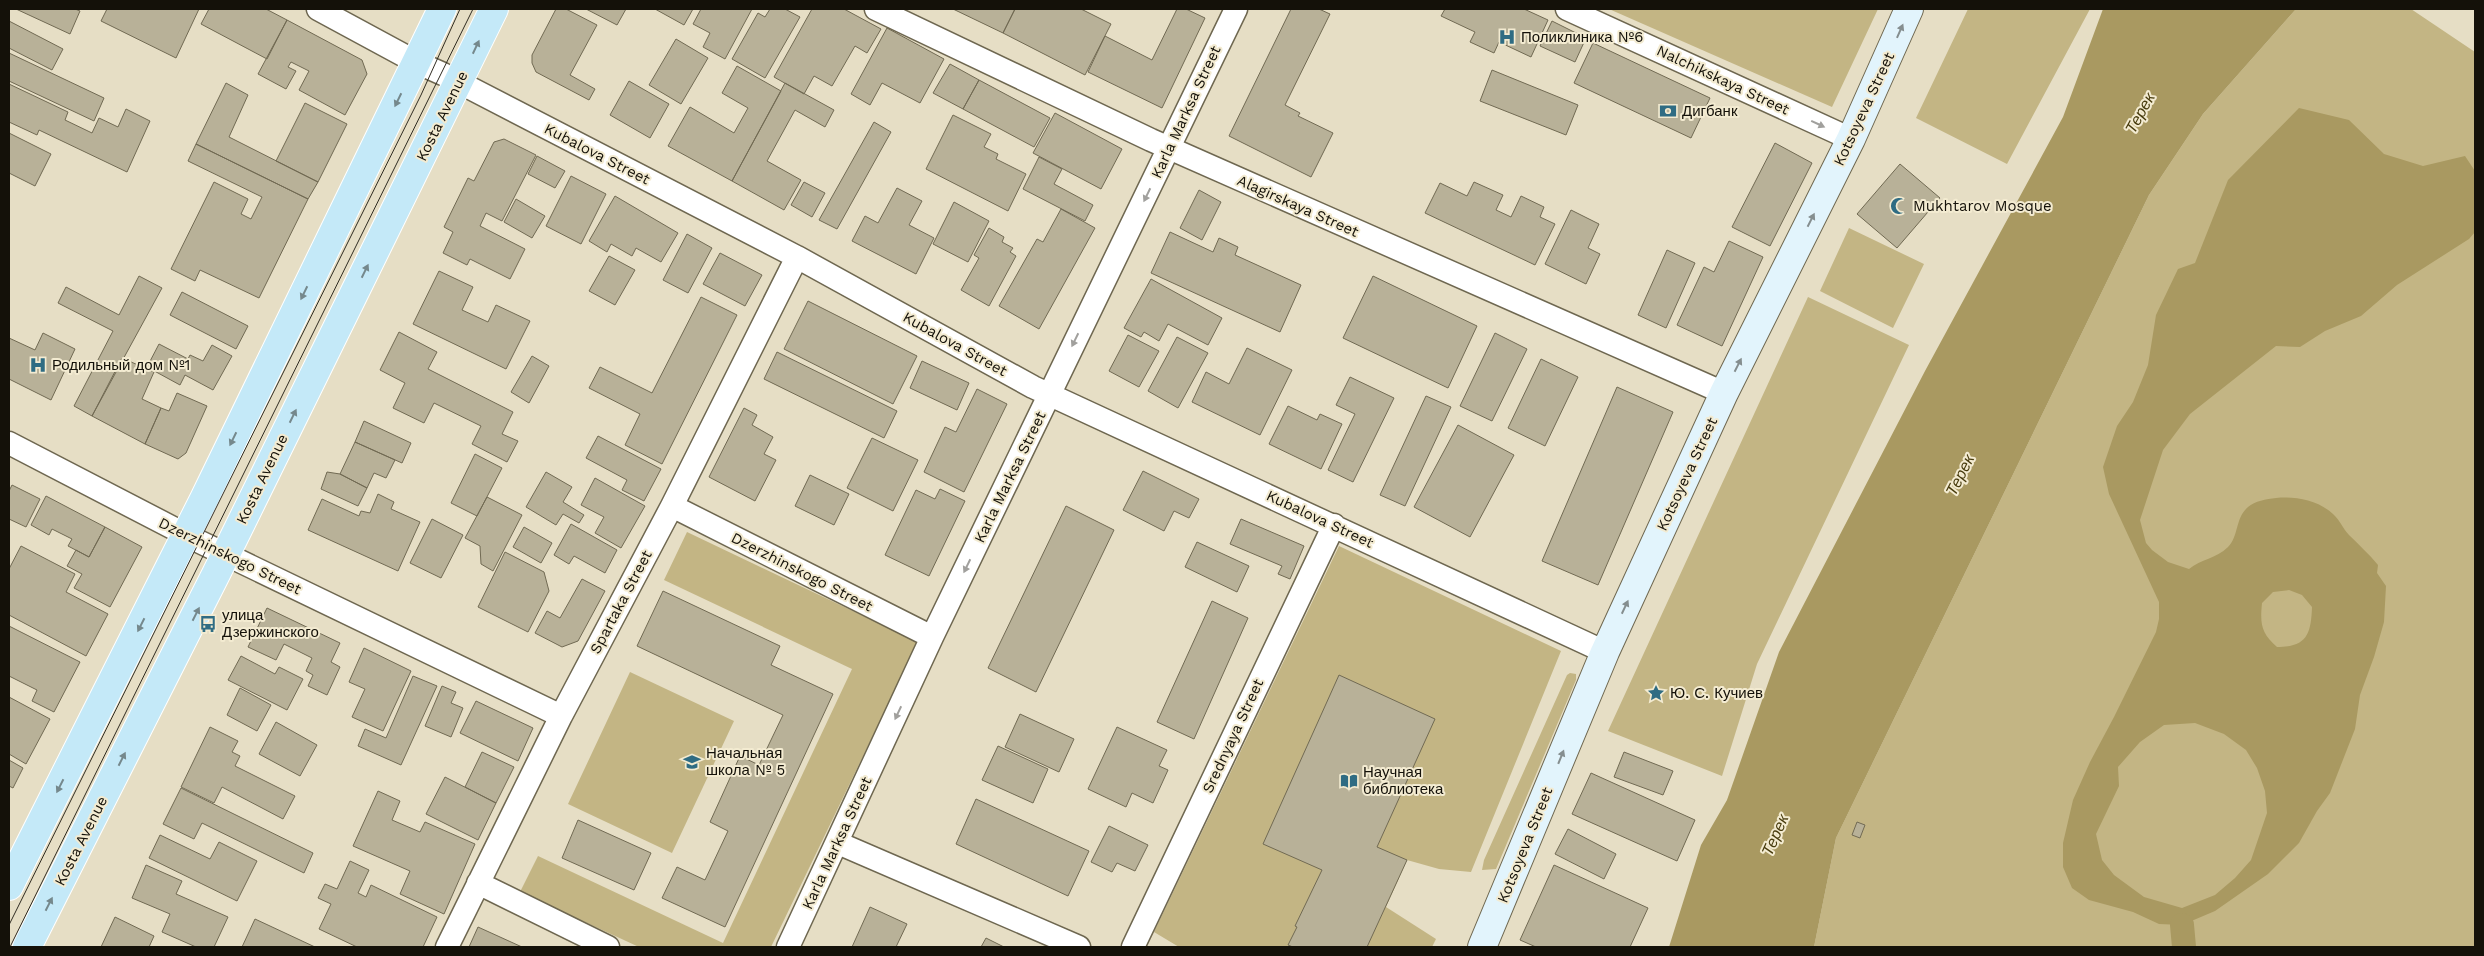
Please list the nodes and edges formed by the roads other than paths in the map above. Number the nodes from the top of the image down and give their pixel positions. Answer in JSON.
{"nodes":[{"id":1,"x":318,"y":9,"type":"edge"},
{"id":2,"x":442,"y":9,"type":"edge"},
{"id":3,"x":494,"y":9,"type":"edge"},
{"id":4,"x":876,"y":9,"type":"edge"},
{"id":5,"x":1236,"y":9,"type":"edge"},
{"id":6,"x":1567,"y":9,"type":"edge"},
{"id":7,"x":1910,"y":9,"type":"edge"},
{"id":8,"x":416,"y":62,"type":"junction"},
{"id":9,"x":459,"y":82,"type":"junction"},
{"id":10,"x":1851,"y":139,"type":"junction"},
{"id":11,"x":1169,"y":148,"type":"junction"},
{"id":12,"x":796,"y":257,"type":"junction"},
{"id":13,"x":1724,"y":393,"type":"junction"},
{"id":14,"x":1049,"y":394,"type":"junction"},
{"id":15,"x":9,"y":443,"type":"edge"},
{"id":16,"x":672,"y":506,"type":"junction"},
{"id":17,"x":1334,"y":525,"type":"junction"},
{"id":18,"x":186,"y":534,"type":"junction"},
{"id":19,"x":225,"y":554,"type":"junction"},
{"id":20,"x":932,"y":637,"type":"junction"},
{"id":21,"x":1605,"y":652,"type":"junction"},
{"id":22,"x":561,"y":716,"type":"junction"},
{"id":23,"x":838,"y":843,"type":"junction"},
{"id":24,"x":478,"y":883,"type":"junction"},
{"id":25,"x":9,"y":886,"type":"edge"},
{"id":26,"x":27,"y":947,"type":"edge"},
{"id":27,"x":447,"y":947,"type":"edge"},
{"id":28,"x":608,"y":947,"type":"edge"},
{"id":29,"x":788,"y":947,"type":"edge"},
{"id":30,"x":1079,"y":947,"type":"edge"},
{"id":31,"x":1133,"y":947,"type":"edge"},
{"id":32,"x":1482,"y":947,"type":"edge"}],
"edges":[{"from":1,"to":8,"type":"street","name":"Kubalova Street"},
{"from":2,"to":8,"type":"main road"},
{"from":9,"to":3,"type":"main road","name":"Kosta Avenue","one_way":true},
{"from":4,"to":11,"type":"street","name":"Alagirskaya Street"},
{"from":5,"to":11,"type":"street","name":"Karla Marksa Street"},
{"from":6,"to":10,"type":"street","name":"Nalchikskaya Street","one_way":true},
{"from":10,"to":7,"type":"street","name":"Kotsoyeva Street","one_way":true},
{"from":8,"to":9,"type":"street","name":"Kubalova Street"},
{"from":8,"to":18,"type":"main road","one_way":true},
{"from":9,"to":12,"type":"street","name":"Kubalova Street"},
{"from":19,"to":9,"type":"main road","name":"Kosta Avenue","one_way":true},
{"from":13,"to":10,"type":"street","name":"Kotsoyeva Street","one_way":true},
{"from":11,"to":13,"type":"street","name":"Alagirskaya Street"},
{"from":11,"to":14,"type":"street","name":"Karla Marksa Street","one_way":true},
{"from":12,"to":14,"type":"street","name":"Kubalova Street"},
{"from":12,"to":16,"type":"street","name":"Spartaka Street"},
{"from":21,"to":13,"type":"street","name":"Kotsoyeva Street","one_way":true},
{"from":14,"to":17,"type":"street","name":"Kubalova Street"},
{"from":14,"to":20,"type":"street","name":"Karla Marksa Street","one_way":true},
{"from":15,"to":18,"type":"street","name":"Dzerzhinskogo Street"},
{"from":16,"to":20,"type":"street","name":"Dzerzhinskogo Street"},
{"from":16,"to":22,"type":"street","name":"Spartaka Street"},
{"from":17,"to":21,"type":"street","name":"Kubalova Street"},
{"from":17,"to":31,"type":"street","name":"Srednyaya Street"},
{"from":18,"to":19,"type":"street","name":"Dzerzhinskogo Street"},
{"from":18,"to":25,"type":"main road","one_way":true},
{"from":19,"to":22,"type":"street","name":"Dzerzhinskogo Street"},
{"from":26,"to":19,"type":"main road","name":"Kosta Avenue","one_way":true},
{"from":20,"to":23,"type":"street","name":"Karla Marksa Street","one_way":true},
{"from":32,"to":21,"type":"street","name":"Kotsoyeva Street","one_way":true},
{"from":22,"to":24,"type":"street","name":"Spartaka Street"},
{"from":23,"to":29,"type":"street","name":"Karla Marksa Street"},
{"from":23,"to":30,"type":"street"},
{"from":24,"to":27,"type":"street","name":"Spartaka Street"},
{"from":24,"to":28,"type":"street"}]}
